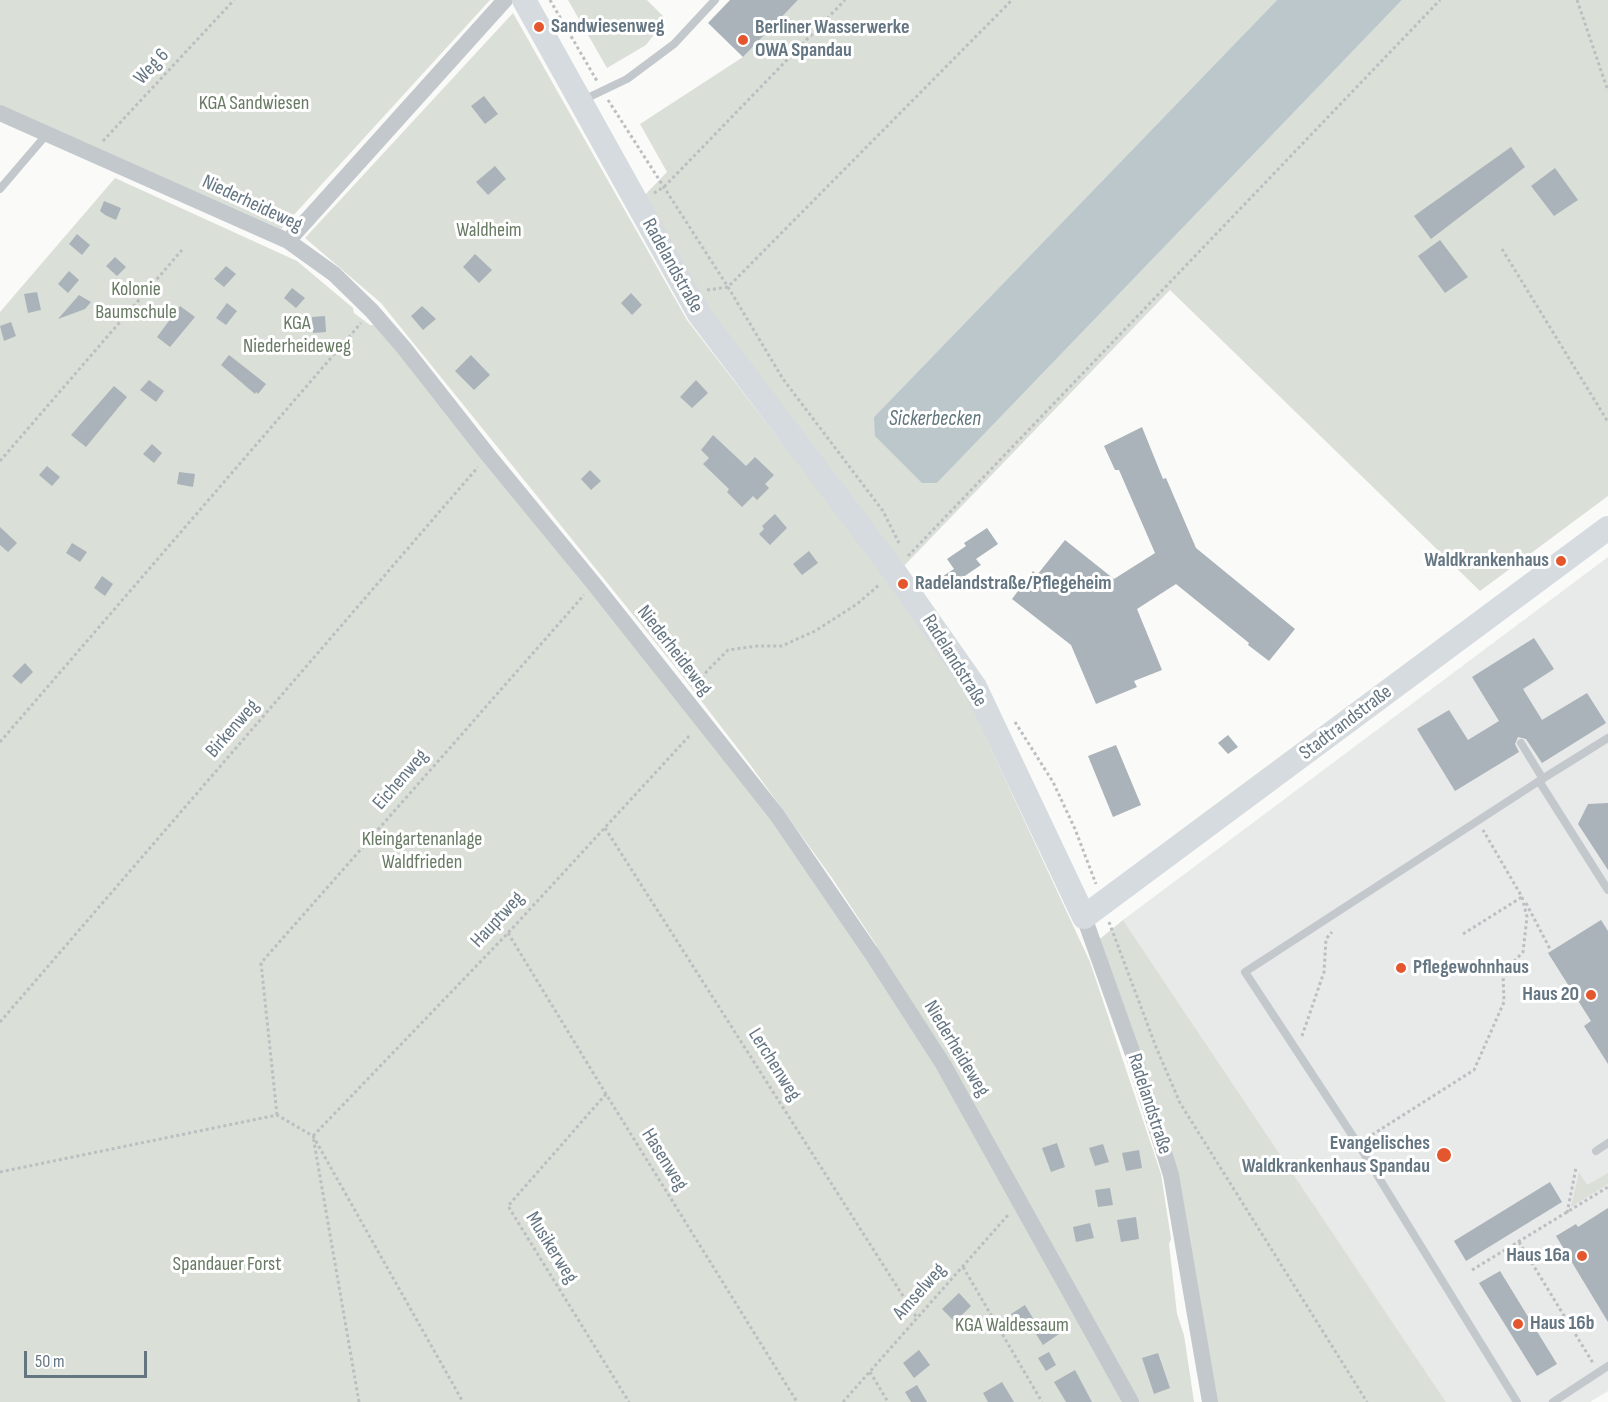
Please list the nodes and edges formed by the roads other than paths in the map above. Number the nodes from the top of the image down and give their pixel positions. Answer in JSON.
{"nodes":[{"id":1,"x":505,"y":0,"type":"edge"},
{"id":2,"x":524,"y":0,"type":"edge"},
{"id":3,"x":715,"y":0,"type":"edge"},
{"id":4,"x":581,"y":101,"type":"junction"},
{"id":5,"x":0,"y":113,"type":"edge"},
{"id":6,"x":47,"y":133,"type":"junction"},
{"id":7,"x":0,"y":189,"type":"edge"},
{"id":8,"x":288,"y":241,"type":"junction"},
{"id":9,"x":1608,"y":528,"type":"edge"},
{"id":10,"x":1608,"y":738,"type":"edge"},
{"id":11,"x":1521,"y":743,"type":"dead end"},
{"id":12,"x":1541,"y":780,"type":"junction"},
{"id":13,"x":1608,"y":890,"type":"edge"},
{"id":14,"x":1084,"y":918,"type":"junction"},
{"id":15,"x":1608,"y":1143,"type":"edge"},
{"id":16,"x":1596,"y":1151,"type":"dead end"},
{"id":17,"x":1608,"y":1366,"type":"edge"},
{"id":18,"x":1131,"y":1402,"type":"edge"},
{"id":19,"x":1210,"y":1402,"type":"edge"},
{"id":20,"x":1517,"y":1402,"type":"edge"},
{"id":21,"x":1553,"y":1402,"type":"edge"}],
"edges":[{"from":1,"to":8,"type":"street"},
{"from":2,"to":4,"type":"street","name":"Radelandstraße"},
{"from":3,"to":4,"type":"lane"},
{"from":4,"to":14,"type":"street","name":"Radelandstraße"},
{"from":5,"to":6,"type":"street","name":"Niederheideweg"},
{"from":6,"to":7,"type":"lane"},
{"from":6,"to":8,"type":"street","name":"Niederheideweg"},
{"from":8,"to":18,"type":"street","name":"Niederheideweg"},
{"from":9,"to":14,"type":"street","name":"Stadtrandstraße"},
{"from":10,"to":12,"type":"lane"},
{"from":11,"to":12,"type":"lane"},
{"from":12,"to":13,"type":"lane"},
{"from":12,"to":20,"type":"lane"},
{"from":14,"to":19,"type":"street","name":"Radelandstraße"},
{"from":15,"to":16,"type":"lane"},
{"from":17,"to":21,"type":"lane"}]}
